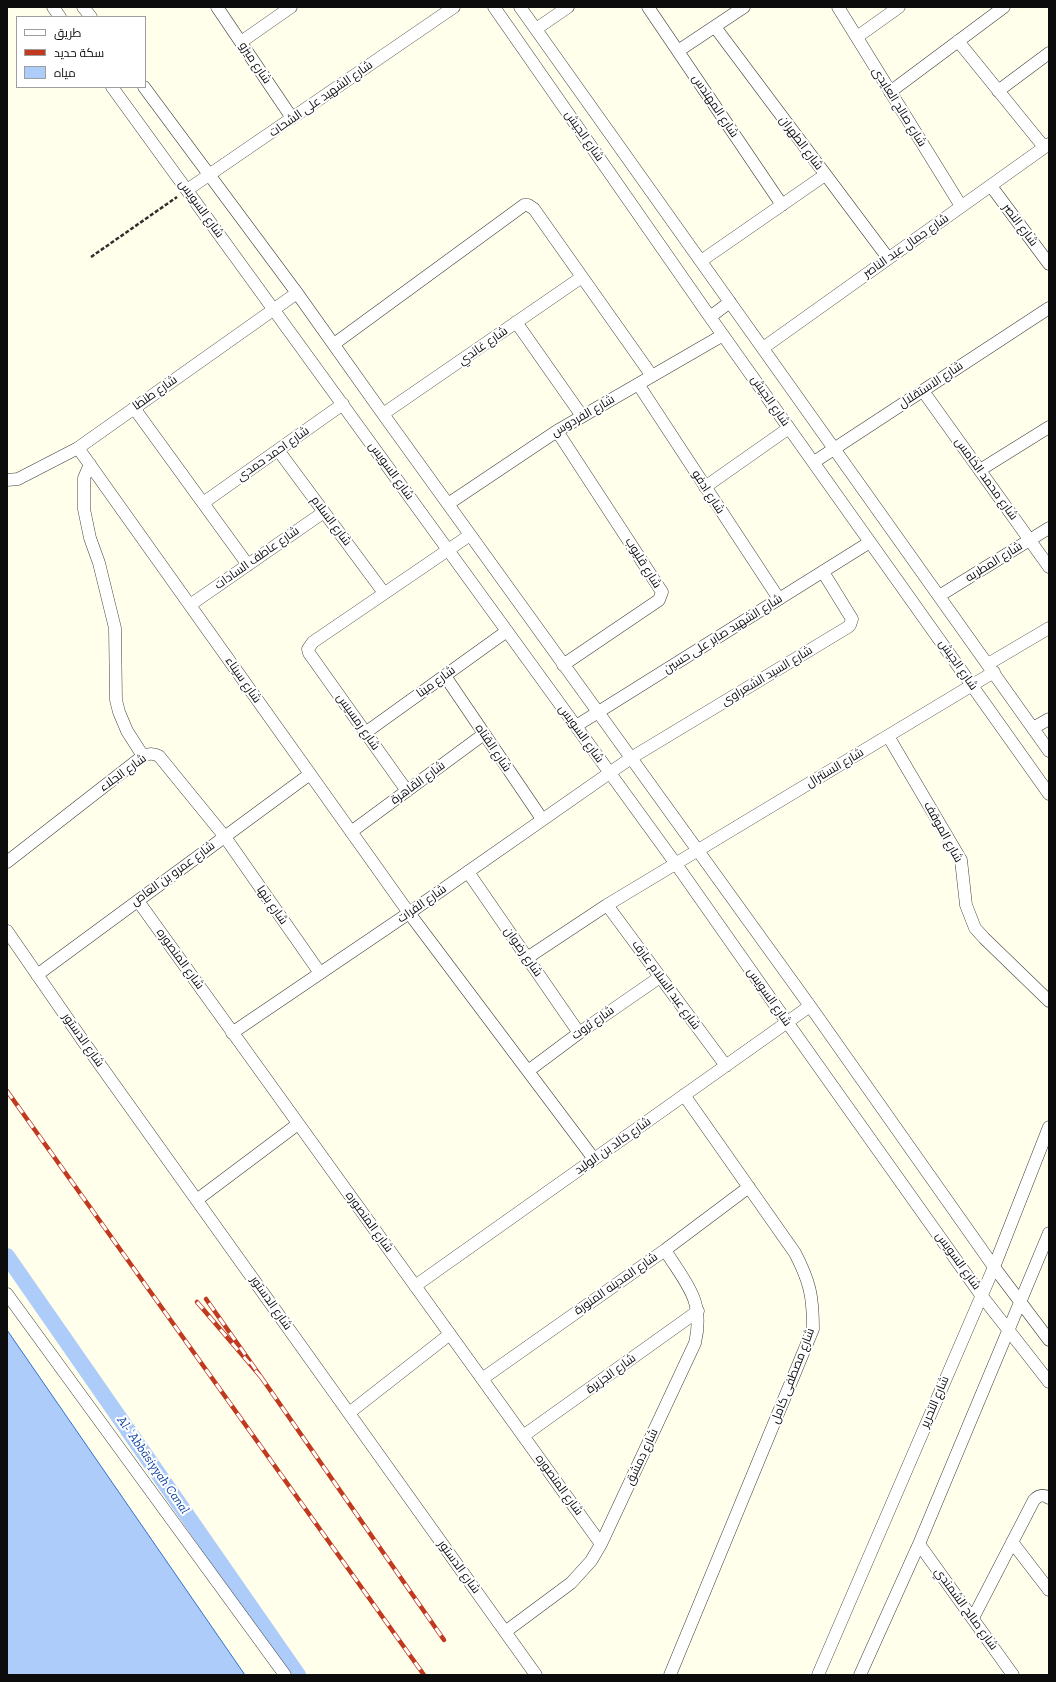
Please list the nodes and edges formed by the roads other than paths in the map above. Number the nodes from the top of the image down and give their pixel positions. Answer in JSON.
{"nodes":[{"id":1,"x":53,"y":7,"type":"edge"},
{"id":2,"x":83,"y":7,"type":"edge"},
{"id":3,"x":217,"y":7,"type":"edge"},
{"id":4,"x":291,"y":7,"type":"edge"},
{"id":5,"x":454,"y":7,"type":"edge"},
{"id":6,"x":494,"y":7,"type":"edge"},
{"id":7,"x":520,"y":7,"type":"edge"},
{"id":8,"x":568,"y":7,"type":"edge"},
{"id":9,"x":648,"y":7,"type":"edge"},
{"id":10,"x":744,"y":7,"type":"edge"},
{"id":11,"x":838,"y":7,"type":"edge"},
{"id":12,"x":899,"y":7,"type":"edge"},
{"id":13,"x":1004,"y":7,"type":"edge"},
{"id":14,"x":59,"y":16,"type":"edge"},
{"id":15,"x":90,"y":16,"type":"edge"},
{"id":16,"x":715,"y":27,"type":"junction"},
{"id":17,"x":536,"y":30,"type":"junction"},
{"id":18,"x":857,"y":37,"type":"junction"},
{"id":19,"x":958,"y":41,"type":"junction"},
{"id":20,"x":241,"y":42,"type":"junction"},
{"id":21,"x":678,"y":51,"type":"junction"},
{"id":22,"x":1049,"y":53,"type":"edge"},
{"id":23,"x":113,"y":88,"type":"edge"},
{"id":24,"x":145,"y":88,"type":"edge"},
{"id":25,"x":998,"y":91,"type":"junction"},
{"id":26,"x":890,"y":92,"type":"junction"},
{"id":27,"x":292,"y":118,"type":"junction"},
{"id":28,"x":1046,"y":146,"type":"edge"},
{"id":29,"x":210,"y":175,"type":"junction"},
{"id":30,"x":825,"y":175,"type":"junction"},
{"id":31,"x":991,"y":186,"type":"junction"},
{"id":32,"x":188,"y":190,"type":"junction"},
{"id":33,"x":782,"y":205,"type":"junction"},
{"id":34,"x":961,"y":206,"type":"junction"},
{"id":35,"x":888,"y":258,"type":"junction"},
{"id":36,"x":701,"y":261,"type":"junction"},
{"id":37,"x":1049,"y":264,"type":"edge"},
{"id":38,"x":582,"y":277,"type":"junction"},
{"id":39,"x":297,"y":293,"type":"junction"},
{"id":40,"x":730,"y":302,"type":"junction"},
{"id":41,"x":1049,"y":308,"type":"edge"},
{"id":42,"x":274,"y":309,"type":"junction"},
{"id":43,"x":710,"y":316,"type":"junction"},
{"id":44,"x":516,"y":322,"type":"junction"},
{"id":45,"x":723,"y":335,"type":"junction"},
{"id":46,"x":334,"y":344,"type":"junction"},
{"id":47,"x":763,"y":348,"type":"junction"},
{"id":48,"x":652,"y":376,"type":"junction"},
{"id":49,"x":638,"y":384,"type":"junction"},
{"id":50,"x":924,"y":391,"type":"junction"},
{"id":51,"x":343,"y":404,"type":"junction"},
{"id":52,"x":134,"y":408,"type":"junction"},
{"id":53,"x":383,"y":414,"type":"junction"},
{"id":54,"x":582,"y":416,"type":"junction"},
{"id":55,"x":1049,"y":427,"type":"edge"},
{"id":56,"x":789,"y":428,"type":"junction"},
{"id":57,"x":557,"y":431,"type":"junction"},
{"id":58,"x":78,"y":448,"type":"junction"},
{"id":59,"x":835,"y":449,"type":"junction"},
{"id":60,"x":278,"y":450,"type":"junction"},
{"id":61,"x":814,"y":462,"type":"junction"},
{"id":62,"x":90,"y":464,"type":"junction"},
{"id":63,"x":980,"y":470,"type":"junction"},
{"id":64,"x":7,"y":480,"type":"edge"},
{"id":65,"x":705,"y":487,"type":"junction"},
{"id":66,"x":203,"y":502,"type":"junction"},
{"id":67,"x":448,"y":504,"type":"junction"},
{"id":68,"x":324,"y":512,"type":"junction"},
{"id":69,"x":1049,"y":528,"type":"edge"},
{"id":70,"x":470,"y":535,"type":"junction"},
{"id":71,"x":1030,"y":540,"type":"junction"},
{"id":72,"x":870,"y":542,"type":"junction"},
{"id":73,"x":448,"y":550,"type":"junction"},
{"id":74,"x":248,"y":565,"type":"junction"},
{"id":75,"x":1049,"y":567,"type":"edge"},
{"id":76,"x":823,"y":572,"type":"junction"},
{"id":77,"x":384,"y":593,"type":"junction"},
{"id":78,"x":939,"y":596,"type":"junction"},
{"id":79,"x":778,"y":599,"type":"junction"},
{"id":80,"x":190,"y":605,"type":"junction"},
{"id":81,"x":1049,"y":628,"type":"edge"},
{"id":82,"x":507,"y":631,"type":"junction"},
{"id":83,"x":563,"y":665,"type":"junction"},
{"id":84,"x":991,"y":668,"type":"junction"},
{"id":85,"x":444,"y":676,"type":"junction"},
{"id":86,"x":972,"y":686,"type":"junction"},
{"id":87,"x":597,"y":712,"type":"junction"},
{"id":88,"x":1049,"y":719,"type":"edge"},
{"id":89,"x":576,"y":726,"type":"junction"},
{"id":90,"x":1033,"y":728,"type":"junction"},
{"id":91,"x":365,"y":733,"type":"junction"},
{"id":92,"x":484,"y":734,"type":"junction"},
{"id":93,"x":888,"y":736,"type":"junction"},
{"id":94,"x":1049,"y":751,"type":"edge"},
{"id":95,"x":143,"y":756,"type":"junction"},
{"id":96,"x":631,"y":758,"type":"junction"},
{"id":97,"x":610,"y":772,"type":"junction"},
{"id":98,"x":310,"y":774,"type":"junction"},
{"id":99,"x":407,"y":791,"type":"junction"},
{"id":100,"x":1049,"y":794,"type":"edge"},
{"id":101,"x":542,"y":819,"type":"junction"},
{"id":102,"x":351,"y":832,"type":"junction"},
{"id":103,"x":224,"y":837,"type":"junction"},
{"id":104,"x":698,"y":851,"type":"junction"},
{"id":105,"x":7,"y":862,"type":"edge"},
{"id":106,"x":676,"y":864,"type":"junction"},
{"id":107,"x":468,"y":872,"type":"junction"},
{"id":108,"x":138,"y":901,"type":"junction"},
{"id":109,"x":607,"y":905,"type":"junction"},
{"id":110,"x":409,"y":913,"type":"junction"},
{"id":111,"x":7,"y":931,"type":"edge"},
{"id":112,"x":527,"y":958,"type":"junction"},
{"id":113,"x":320,"y":973,"type":"junction"},
{"id":114,"x":37,"y":975,"type":"junction"},
{"id":115,"x":660,"y":977,"type":"junction"},
{"id":116,"x":1049,"y":1001,"type":"edge"},
{"id":117,"x":810,"y":1006,"type":"junction"},
{"id":118,"x":787,"y":1022,"type":"junction"},
{"id":119,"x":579,"y":1032,"type":"junction"},
{"id":120,"x":232,"y":1033,"type":"junction"},
{"id":121,"x":726,"y":1066,"type":"junction"},
{"id":122,"x":528,"y":1071,"type":"junction"},
{"id":123,"x":684,"y":1095,"type":"junction"},
{"id":124,"x":298,"y":1124,"type":"junction"},
{"id":125,"x":1049,"y":1128,"type":"edge"},
{"id":126,"x":594,"y":1159,"type":"junction"},
{"id":127,"x":749,"y":1187,"type":"junction"},
{"id":128,"x":198,"y":1199,"type":"junction"},
{"id":129,"x":1049,"y":1233,"type":"edge"},
{"id":130,"x":665,"y":1250,"type":"junction"},
{"id":131,"x":994,"y":1267,"type":"junction"},
{"id":132,"x":415,"y":1286,"type":"junction"},
{"id":133,"x":7,"y":1294,"type":"edge"},
{"id":134,"x":981,"y":1295,"type":"junction"},
{"id":135,"x":1020,"y":1302,"type":"junction"},
{"id":136,"x":698,"y":1311,"type":"junction"},
{"id":137,"x":1009,"y":1330,"type":"junction"},
{"id":138,"x":450,"y":1334,"type":"junction"},
{"id":139,"x":1049,"y":1340,"type":"edge"},
{"id":140,"x":482,"y":1379,"type":"junction"},
{"id":141,"x":1049,"y":1382,"type":"edge"},
{"id":142,"x":349,"y":1412,"type":"junction"},
{"id":143,"x":523,"y":1436,"type":"junction"},
{"id":144,"x":1049,"y":1498,"type":"edge"},
{"id":145,"x":1012,"y":1542,"type":"junction"},
{"id":146,"x":601,"y":1544,"type":"junction"},
{"id":147,"x":919,"y":1544,"type":"junction"},
{"id":148,"x":1048,"y":1585,"type":"edge"},
{"id":149,"x":973,"y":1618,"type":"junction"},
{"id":150,"x":505,"y":1632,"type":"junction"},
{"id":151,"x":285,"y":1675,"type":"edge"},
{"id":152,"x":536,"y":1675,"type":"edge"},
{"id":153,"x":670,"y":1675,"type":"edge"},
{"id":154,"x":818,"y":1675,"type":"edge"},
{"id":155,"x":860,"y":1675,"type":"edge"},
{"id":156,"x":1013,"y":1675,"type":"edge"}],
"edges":[{"from":1,"to":14,"type":"street"},
{"from":2,"to":15,"type":"street"},
{"from":3,"to":20,"type":"street","name":"شارع ميزو"},
{"from":4,"to":20,"type":"street"},
{"from":5,"to":27,"type":"street","name":"شارع الشهيد على الشحات"},
{"from":6,"to":43,"type":"street","name":"شارع الجيش"},
{"from":7,"to":17,"type":"street","name":"شارع الجيش"},
{"from":8,"to":17,"type":"street"},
{"from":9,"to":21,"type":"street","name":"شارع المهندس"},
{"from":10,"to":16,"type":"street"},
{"from":11,"to":18,"type":"street","name":"شارع صالح العايدى"},
{"from":12,"to":18,"type":"street"},
{"from":13,"to":19,"type":"street"},
{"from":16,"to":21,"type":"street"},
{"from":16,"to":30,"type":"street","name":"شارع الطهران"},
{"from":17,"to":36,"type":"street","name":"شارع الجيش"},
{"from":18,"to":26,"type":"street","name":"شارع صالح العايدى"},
{"from":19,"to":25,"type":"street"},
{"from":19,"to":26,"type":"street"},
{"from":20,"to":27,"type":"street","name":"شارع ميزو"},
{"from":21,"to":33,"type":"street","name":"شارع المهندس"},
{"from":22,"to":25,"type":"street"},
{"from":23,"to":32,"type":"street","name":"شارع السويس"},
{"from":24,"to":29,"type":"street","name":"شارع السويس"},
{"from":25,"to":28,"type":"street"},
{"from":26,"to":34,"type":"street","name":"شارع صالح العايدى"},
{"from":27,"to":29,"type":"street","name":"شارع الشهيد على الشحات"},
{"from":28,"to":31,"type":"street","name":"شارع جمال عبد الناصر"},
{"from":29,"to":32,"type":"street","name":"شارع الشهيد على الشحات"},
{"from":29,"to":39,"type":"street","name":"شارع السويس"},
{"from":30,"to":33,"type":"street"},
{"from":30,"to":35,"type":"street","name":"شارع الطهران"},
{"from":31,"to":34,"type":"street","name":"شارع جمال عبد الناصر"},
{"from":31,"to":37,"type":"street","name":"شارع النصر"},
{"from":32,"to":42,"type":"street","name":"شارع السويس"},
{"from":33,"to":36,"type":"street"},
{"from":34,"to":35,"type":"street","name":"شارع جمال عبد الناصر"},
{"from":35,"to":47,"type":"street","name":"شارع جمال عبد الناصر"},
{"from":36,"to":40,"type":"street","name":"شارع الجيش"},
{"from":38,"to":44,"type":"street","name":"شارع غاندي"},
{"from":38,"to":46,"type":"street"},
{"from":38,"to":48,"type":"street"},
{"from":39,"to":42,"type":"street","name":"شارع طنطا"},
{"from":39,"to":46,"type":"street","name":"شارع السويس"},
{"from":40,"to":43,"type":"street"},
{"from":40,"to":47,"type":"street","name":"شارع الجيش"},
{"from":41,"to":50,"type":"street","name":"شارع الاستقلال"},
{"from":42,"to":51,"type":"street","name":"شارع السويس"},
{"from":42,"to":52,"type":"street","name":"شارع طنطا"},
{"from":43,"to":45,"type":"street","name":"شارع الجيش"},
{"from":44,"to":53,"type":"street","name":"شارع غاندي"},
{"from":44,"to":54,"type":"street"},
{"from":45,"to":48,"type":"street","name":"شارع الفردوس"},
{"from":45,"to":56,"type":"street","name":"شارع الجيش"},
{"from":46,"to":53,"type":"street","name":"شارع السويس"},
{"from":47,"to":59,"type":"street","name":"شارع الجيش"},
{"from":48,"to":49,"type":"street","name":"شارع الفردوس"},
{"from":49,"to":54,"type":"street","name":"شارع الفردوس"},
{"from":49,"to":65,"type":"street","name":"شارع ادفو"},
{"from":50,"to":59,"type":"street","name":"شارع الاستقلال"},
{"from":50,"to":63,"type":"street","name":"شارع محمد الخامس"},
{"from":51,"to":60,"type":"street","name":"شارع احمد حمدى"},
{"from":51,"to":73,"type":"street","name":"شارع السويس"},
{"from":52,"to":58,"type":"street","name":"شارع طنطا"},
{"from":52,"to":66,"type":"street"},
{"from":53,"to":67,"type":"street","name":"شارع السويس"},
{"from":54,"to":57,"type":"street","name":"شارع الفردوس"},
{"from":55,"to":63,"type":"street"},
{"from":56,"to":61,"type":"street","name":"شارع الجيش"},
{"from":56,"to":65,"type":"street"},
{"from":57,"to":67,"type":"street","name":"شارع الفردوس"},
{"from":57,"to":83,"type":"street","name":"شارع قليوب"},
{"from":58,"to":62,"type":"street","name":"شارع سيناء"},
{"from":58,"to":64,"type":"street","name":"شارع طنطا"},
{"from":59,"to":61,"type":"street","name":"شارع الاستقلال"},
{"from":59,"to":78,"type":"street","name":"شارع الجيش"},
{"from":60,"to":66,"type":"street","name":"شارع احمد حمدى"},
{"from":60,"to":68,"type":"street","name":"شارع السلام"},
{"from":61,"to":72,"type":"street","name":"شارع الجيش"},
{"from":62,"to":80,"type":"street","name":"شارع سيناء"},
{"from":62,"to":95,"type":"street"},
{"from":63,"to":71,"type":"street","name":"شارع محمد الخامس"},
{"from":65,"to":79,"type":"street","name":"شارع ادفو"},
{"from":66,"to":74,"type":"street"},
{"from":67,"to":70,"type":"street","name":"شارع السويس"},
{"from":68,"to":74,"type":"street","name":"شارع عاطف السادات"},
{"from":68,"to":77,"type":"street","name":"شارع السلام"},
{"from":69,"to":71,"type":"street","name":"شارع المطريه"},
{"from":70,"to":73,"type":"street"},
{"from":70,"to":83,"type":"street","name":"شارع السويس"},
{"from":71,"to":75,"type":"street","name":"شارع محمد الخامس"},
{"from":71,"to":78,"type":"street","name":"شارع المطريه"},
{"from":72,"to":76,"type":"street","name":"شارع الشهيد صابر على حسين"},
{"from":72,"to":86,"type":"street","name":"شارع الجيش"},
{"from":73,"to":77,"type":"street"},
{"from":73,"to":82,"type":"street","name":"شارع السويس"},
{"from":74,"to":80,"type":"street","name":"شارع عاطف السادات"},
{"from":76,"to":79,"type":"street","name":"شارع الشهيد صابر على حسين"},
{"from":76,"to":96,"type":"street","name":"شارع السيد الشعراوى"},
{"from":77,"to":91,"type":"street","name":"شارع رمسيس"},
{"from":78,"to":84,"type":"street","name":"شارع الجيش"},
{"from":79,"to":87,"type":"street","name":"شارع الشهيد صابر على حسين"},
{"from":80,"to":98,"type":"street","name":"شارع سيناء"},
{"from":81,"to":84,"type":"street","name":"شارع السنترال"},
{"from":82,"to":85,"type":"street","name":"شارع مينا"},
{"from":82,"to":89,"type":"street","name":"شارع السويس"},
{"from":83,"to":87,"type":"street","name":"شارع السويس"},
{"from":84,"to":86,"type":"street","name":"شارع السنترال"},
{"from":84,"to":90,"type":"street","name":"شارع الجيش"},
{"from":85,"to":91,"type":"street","name":"شارع مينا"},
{"from":85,"to":92,"type":"street","name":"شارع القناه"},
{"from":86,"to":93,"type":"street","name":"شارع السنترال"},
{"from":86,"to":100,"type":"street","name":"شارع الجيش"},
{"from":87,"to":89,"type":"street","name":"شارع الشهيد صابر على حسين"},
{"from":87,"to":96,"type":"street","name":"شارع السويس"},
{"from":88,"to":90,"type":"street"},
{"from":89,"to":97,"type":"street","name":"شارع السويس"},
{"from":90,"to":94,"type":"street","name":"شارع الجيش"},
{"from":91,"to":99,"type":"street","name":"شارع رمسيس"},
{"from":92,"to":99,"type":"street","name":"شارع القاهرة"},
{"from":92,"to":101,"type":"street","name":"شارع القناه"},
{"from":93,"to":104,"type":"street","name":"شارع السنترال"},
{"from":93,"to":116,"type":"street","name":"شارع الموقف"},
{"from":95,"to":103,"type":"street","name":"شارع الجلاء"},
{"from":95,"to":105,"type":"street","name":"شارع الجلاء"},
{"from":96,"to":97,"type":"street","name":"شارع الفرات"},
{"from":96,"to":104,"type":"street","name":"شارع السويس"},
{"from":97,"to":101,"type":"street","name":"شارع الفرات"},
{"from":97,"to":106,"type":"street","name":"شارع السويس"},
{"from":98,"to":102,"type":"street","name":"شارع سيناء"},
{"from":98,"to":103,"type":"street","name":"شارع عمرو بن العاص"},
{"from":99,"to":102,"type":"street","name":"شارع القاهرة"},
{"from":101,"to":107,"type":"street","name":"شارع الفرات"},
{"from":102,"to":110,"type":"street","name":"شارع سيناء"},
{"from":103,"to":108,"type":"street","name":"شارع عمرو بن العاص"},
{"from":103,"to":113,"type":"street","name":"شارع بنها"},
{"from":104,"to":106,"type":"street","name":"شارع السنترال"},
{"from":104,"to":117,"type":"street","name":"شارع السويس"},
{"from":106,"to":109,"type":"street","name":"شارع السنترال"},
{"from":106,"to":118,"type":"street","name":"شارع السويس"},
{"from":107,"to":110,"type":"street","name":"شارع الفرات"},
{"from":107,"to":112,"type":"street","name":"شارع رضوان"},
{"from":108,"to":114,"type":"street","name":"شارع عمرو بن العاص"},
{"from":108,"to":120,"type":"street","name":"شارع المنصوره"},
{"from":109,"to":112,"type":"street","name":"شارع السنترال"},
{"from":109,"to":115,"type":"street","name":"شارع عبد السلام عارف"},
{"from":110,"to":113,"type":"street","name":"شارع الفرات"},
{"from":110,"to":122,"type":"street","name":"شارع سيناء"},
{"from":111,"to":114,"type":"street","name":"شارع الدستور"},
{"from":112,"to":119,"type":"street","name":"شارع رضوان"},
{"from":113,"to":120,"type":"street","name":"شارع الفرات"},
{"from":114,"to":128,"type":"street","name":"شارع الدستور"},
{"from":115,"to":119,"type":"street","name":"شارع ثروت"},
{"from":115,"to":121,"type":"street","name":"شارع عبد السلام عارف"},
{"from":117,"to":118,"type":"street","name":"شارع خالد بن الوليد"},
{"from":117,"to":131,"type":"street","name":"شارع السويس"},
{"from":118,"to":121,"type":"street","name":"شارع خالد بن الوليد"},
{"from":118,"to":134,"type":"street","name":"شارع السويس"},
{"from":119,"to":122,"type":"street","name":"شارع ثروت"},
{"from":120,"to":124,"type":"street","name":"شارع المنصوره"},
{"from":121,"to":123,"type":"street","name":"شارع خالد بن الوليد"},
{"from":122,"to":126,"type":"street","name":"شارع سيناء"},
{"from":123,"to":126,"type":"street","name":"شارع خالد بن الوليد"},
{"from":123,"to":127,"type":"street","name":"شارع مصطفى كامل"},
{"from":124,"to":128,"type":"street"},
{"from":124,"to":132,"type":"street","name":"شارع المنصوره"},
{"from":125,"to":131,"type":"street","name":"شارع التحرير"},
{"from":126,"to":132,"type":"street","name":"شارع خالد بن الوليد"},
{"from":127,"to":130,"type":"street","name":"شارع المدينه المنورة"},
{"from":127,"to":153,"type":"street","name":"شارع مصطفى كامل"},
{"from":128,"to":142,"type":"street","name":"شارع الدستور"},
{"from":129,"to":135,"type":"street"},
{"from":130,"to":136,"type":"street","name":"شارع دمشق"},
{"from":130,"to":140,"type":"street","name":"شارع المدينه المنورة"},
{"from":131,"to":134,"type":"street","name":"شارع التحرير"},
{"from":131,"to":135,"type":"street","name":"شارع السويس"},
{"from":132,"to":138,"type":"street","name":"شارع المنصوره"},
{"from":133,"to":151,"type":"street"},
{"from":134,"to":137,"type":"street","name":"شارع السويس"},
{"from":134,"to":154,"type":"street","name":"شارع التحرير"},
{"from":135,"to":137,"type":"street"},
{"from":135,"to":139,"type":"street","name":"شارع السويس"},
{"from":136,"to":143,"type":"street","name":"شارع الجزيرة"},
{"from":136,"to":146,"type":"street","name":"شارع دمشق"},
{"from":137,"to":141,"type":"street","name":"شارع السويس"},
{"from":137,"to":147,"type":"street"},
{"from":138,"to":140,"type":"street","name":"شارع المنصوره"},
{"from":138,"to":142,"type":"street"},
{"from":140,"to":143,"type":"street","name":"شارع المنصوره"},
{"from":142,"to":150,"type":"street","name":"شارع الدستور"},
{"from":143,"to":146,"type":"street","name":"شارع المنصوره"},
{"from":144,"to":145,"type":"street"},
{"from":145,"to":148,"type":"street"},
{"from":145,"to":149,"type":"street"},
{"from":146,"to":150,"type":"street","name":"شارع دمشق"},
{"from":147,"to":149,"type":"street","name":"شارع صالح الشمندي"},
{"from":147,"to":155,"type":"street"},
{"from":149,"to":156,"type":"street","name":"شارع صالح الشمندي"},
{"from":150,"to":152,"type":"street","name":"شارع الدستور"}]}
